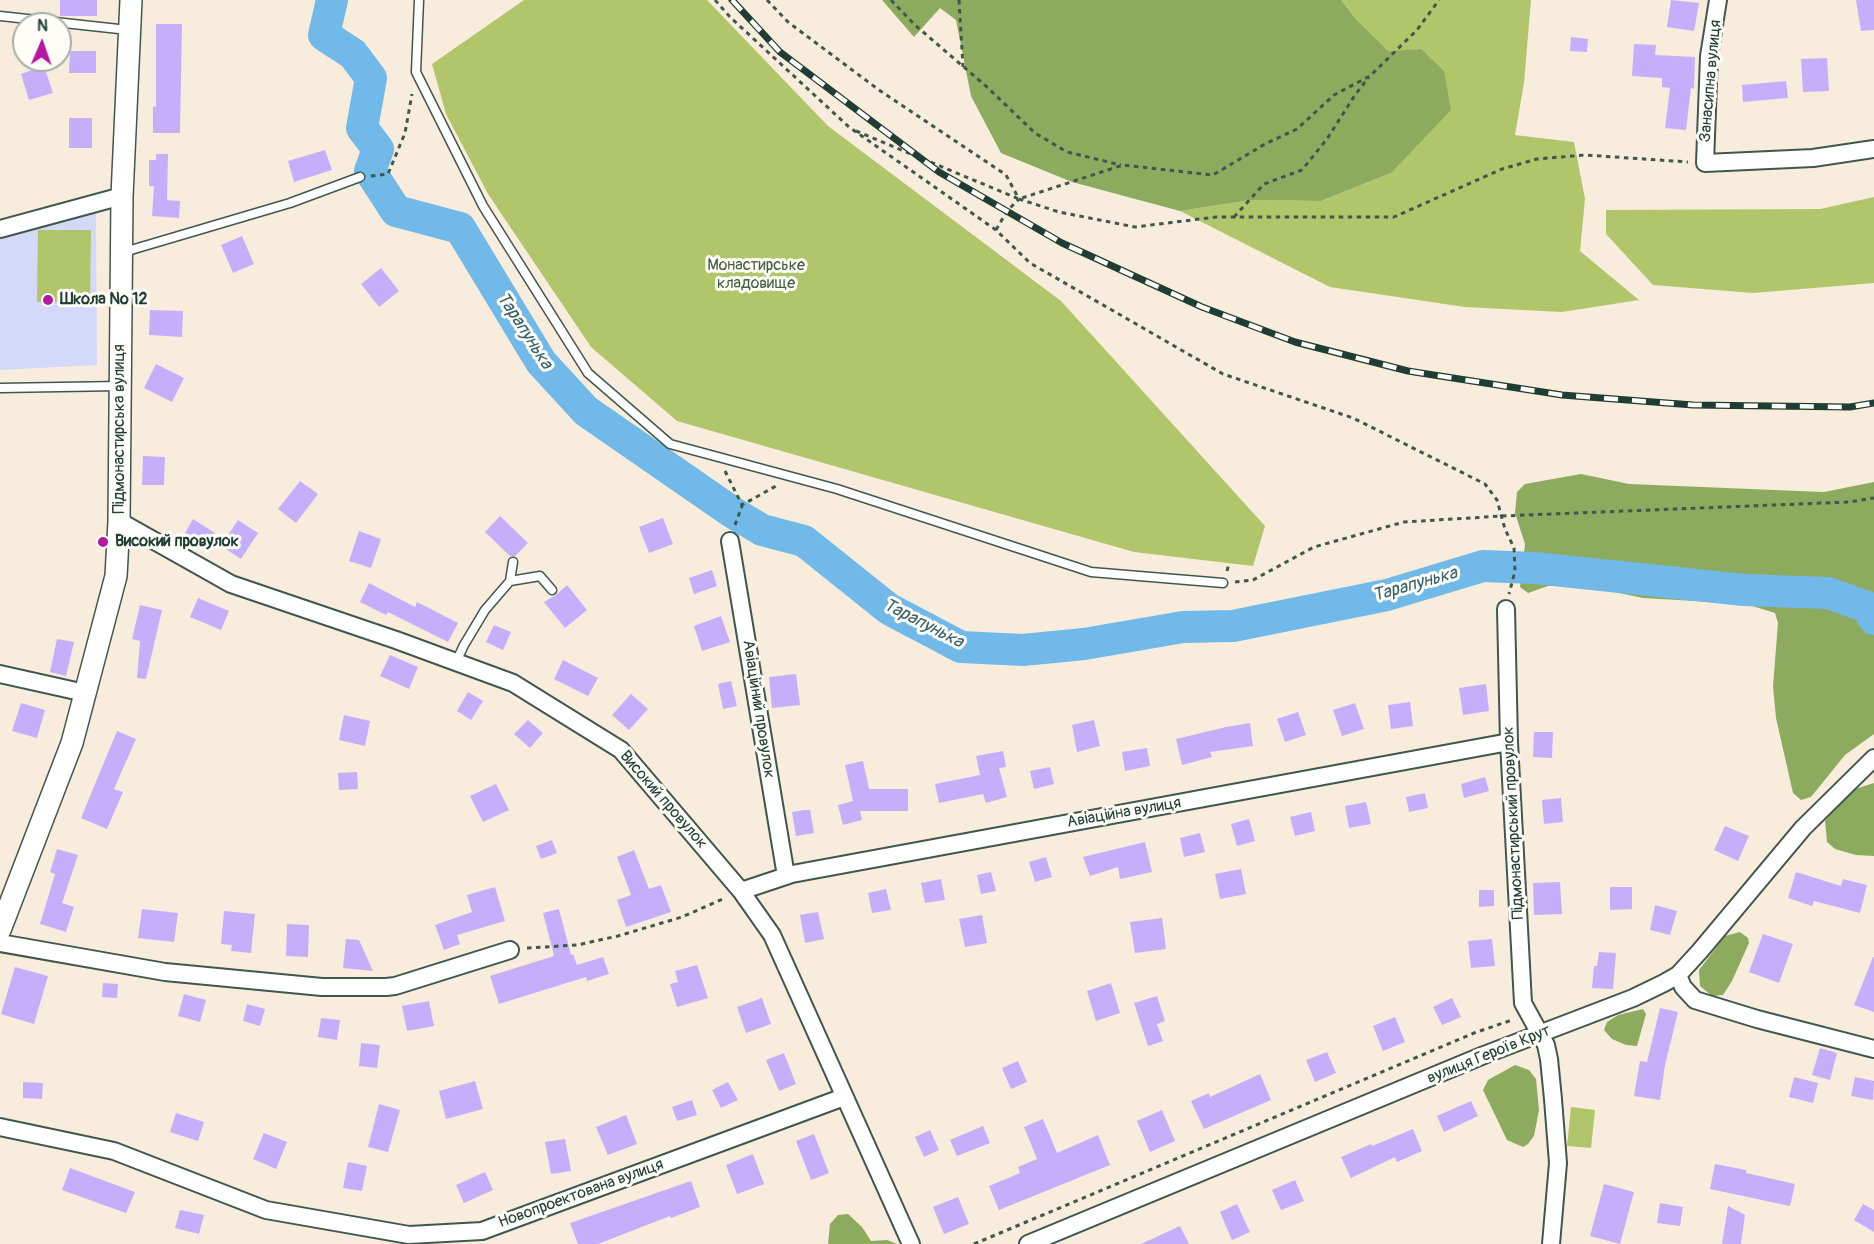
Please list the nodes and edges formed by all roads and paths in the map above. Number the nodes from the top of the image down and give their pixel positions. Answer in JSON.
{"nodes":[{"id":1,"x":131,"y":0,"type":"edge"},
{"id":2,"x":419,"y":0,"type":"edge"},
{"id":3,"x":716,"y":0,"type":"edge"},
{"id":4,"x":767,"y":0,"type":"edge"},
{"id":5,"x":891,"y":0,"type":"edge"},
{"id":6,"x":959,"y":0,"type":"edge"},
{"id":7,"x":1439,"y":0,"type":"edge"},
{"id":8,"x":1718,"y":0,"type":"edge"},
{"id":9,"x":0,"y":16,"type":"edge"},
{"id":10,"x":130,"y":30,"type":"junction"},
{"id":11,"x":963,"y":67,"type":"junction"},
{"id":12,"x":416,"y":72,"type":"junction"},
{"id":13,"x":1370,"y":76,"type":"junction"},
{"id":14,"x":849,"y":128,"type":"junction"},
{"id":15,"x":1874,"y":149,"type":"edge"},
{"id":16,"x":1705,"y":163,"type":"junction"},
{"id":17,"x":1123,"y":165,"type":"junction"},
{"id":18,"x":388,"y":174,"type":"dead end"},
{"id":19,"x":360,"y":177,"type":"dead end"},
{"id":20,"x":122,"y":196,"type":"junction"},
{"id":21,"x":1019,"y":199,"type":"junction"},
{"id":22,"x":1234,"y":217,"type":"junction"},
{"id":23,"x":0,"y":229,"type":"edge"},
{"id":24,"x":996,"y":230,"type":"junction"},
{"id":25,"x":122,"y":253,"type":"junction"},
{"id":26,"x":120,"y":386,"type":"junction"},
{"id":27,"x":0,"y":388,"type":"edge"},
{"id":28,"x":717,"y":457,"type":"junction"},
{"id":29,"x":791,"y":477,"type":"junction"},
{"id":30,"x":1874,"y":498,"type":"edge"},
{"id":31,"x":742,"y":505,"type":"junction"},
{"id":32,"x":1502,"y":516,"type":"junction"},
{"id":33,"x":119,"y":522,"type":"junction"},
{"id":34,"x":732,"y":534,"type":"joint"},
{"id":35,"x":513,"y":562,"type":"dead end"},
{"id":36,"x":510,"y":581,"type":"junction"},
{"id":37,"x":1223,"y":583,"type":"joint"},
{"id":38,"x":552,"y":590,"type":"dead end"},
{"id":39,"x":1506,"y":609,"type":"joint"},
{"id":40,"x":456,"y":662,"type":"junction"},
{"id":41,"x":0,"y":674,"type":"edge"},
{"id":42,"x":85,"y":693,"type":"junction"},
{"id":43,"x":1509,"y":742,"type":"junction"},
{"id":44,"x":1874,"y":758,"type":"edge"},
{"id":45,"x":786,"y":876,"type":"junction"},
{"id":46,"x":741,"y":891,"type":"junction"},
{"id":47,"x":0,"y":930,"type":"edge"},
{"id":48,"x":0,"y":943,"type":"edge"},
{"id":49,"x":510,"y":950,"type":"joint"},
{"id":50,"x":1678,"y":975,"type":"junction"},
{"id":51,"x":1530,"y":1015,"type":"junction"},
{"id":52,"x":1539,"y":1034,"type":"junction"},
{"id":53,"x":1874,"y":1049,"type":"edge"},
{"id":54,"x":844,"y":1097,"type":"junction"},
{"id":55,"x":0,"y":1127,"type":"edge"},
{"id":56,"x":911,"y":1244,"type":"edge"},
{"id":57,"x":974,"y":1244,"type":"edge"},
{"id":58,"x":1028,"y":1244,"type":"edge"},
{"id":59,"x":1551,"y":1244,"type":"edge"}],
"edges":[{"from":1,"to":10,"type":"street","name":"Підмонастирська вулиця"},
{"from":2,"to":12,"type":"lane"},
{"from":3,"to":14,"type":"path"},
{"from":4,"to":21,"type":"path"},
{"from":5,"to":11,"type":"path"},
{"from":6,"to":11,"type":"path"},
{"from":7,"to":13,"type":"path"},
{"from":8,"to":16,"type":"street","name":"Занасипна вулиця"},
{"from":9,"to":10,"type":"lane"},
{"from":10,"to":20,"type":"street","name":"Підмонастирська вулиця"},
{"from":11,"to":17,"type":"path"},
{"from":12,"to":18,"type":"path"},
{"from":12,"to":28,"type":"lane"},
{"from":13,"to":17,"type":"path"},
{"from":13,"to":22,"type":"path"},
{"from":14,"to":21,"type":"path"},
{"from":14,"to":24,"type":"path"},
{"from":15,"to":16,"type":"street"},
{"from":16,"to":22,"type":"path"},
{"from":17,"to":21,"type":"path"},
{"from":19,"to":25,"type":"lane"},
{"from":20,"to":23,"type":"street"},
{"from":20,"to":25,"type":"street","name":"Підмонастирська вулиця"},
{"from":21,"to":22,"type":"path"},
{"from":21,"to":24,"type":"path"},
{"from":24,"to":32,"type":"path"},
{"from":25,"to":26,"type":"street","name":"Підмонастирська вулиця"},
{"from":26,"to":27,"type":"lane"},
{"from":26,"to":33,"type":"street","name":"Підмонастирська вулиця"},
{"from":28,"to":29,"type":"lane"},
{"from":28,"to":31,"type":"path"},
{"from":29,"to":31,"type":"path"},
{"from":29,"to":37,"type":"lane"},
{"from":30,"to":32,"type":"path"},
{"from":31,"to":34,"type":"path"},
{"from":32,"to":37,"type":"path"},
{"from":32,"to":39,"type":"path"},
{"from":33,"to":40,"type":"street","name":"Високий провулок"},
{"from":33,"to":42,"type":"street","name":"Підмонастирська вулиця"},
{"from":34,"to":45,"type":"street","name":"Авіаційний провулок"},
{"from":35,"to":36,"type":"lane"},
{"from":36,"to":38,"type":"lane"},
{"from":36,"to":40,"type":"lane"},
{"from":39,"to":43,"type":"street","name":"Підмонастирський провулок"},
{"from":40,"to":46,"type":"street","name":"Високий провулок"},
{"from":41,"to":42,"type":"street"},
{"from":42,"to":47,"type":"street","name":"Підмонастирська вулиця"},
{"from":43,"to":45,"type":"street","name":"Авіаційна вулиця"},
{"from":43,"to":51,"type":"street","name":"Підмонастирський провулок"},
{"from":44,"to":50,"type":"street","name":"вулиця Героїв Крут"},
{"from":45,"to":46,"type":"street","name":"Авіаційна вулиця"},
{"from":46,"to":49,"type":"path"},
{"from":46,"to":54,"type":"street","name":"Високий провулок"},
{"from":48,"to":49,"type":"street"},
{"from":50,"to":52,"type":"street","name":"вулиця Героїв Крут"},
{"from":50,"to":53,"type":"street"},
{"from":51,"to":52,"type":"street","name":"Підмонастирський провулок"},
{"from":51,"to":57,"type":"path"},
{"from":52,"to":58,"type":"street","name":"вулиця Героїв Крут"},
{"from":52,"to":59,"type":"street","name":"Підмонастирський провулок"},
{"from":54,"to":55,"type":"street","name":"Новопроектована вулиця"},
{"from":54,"to":56,"type":"street","name":"Високий провулок"}]}
